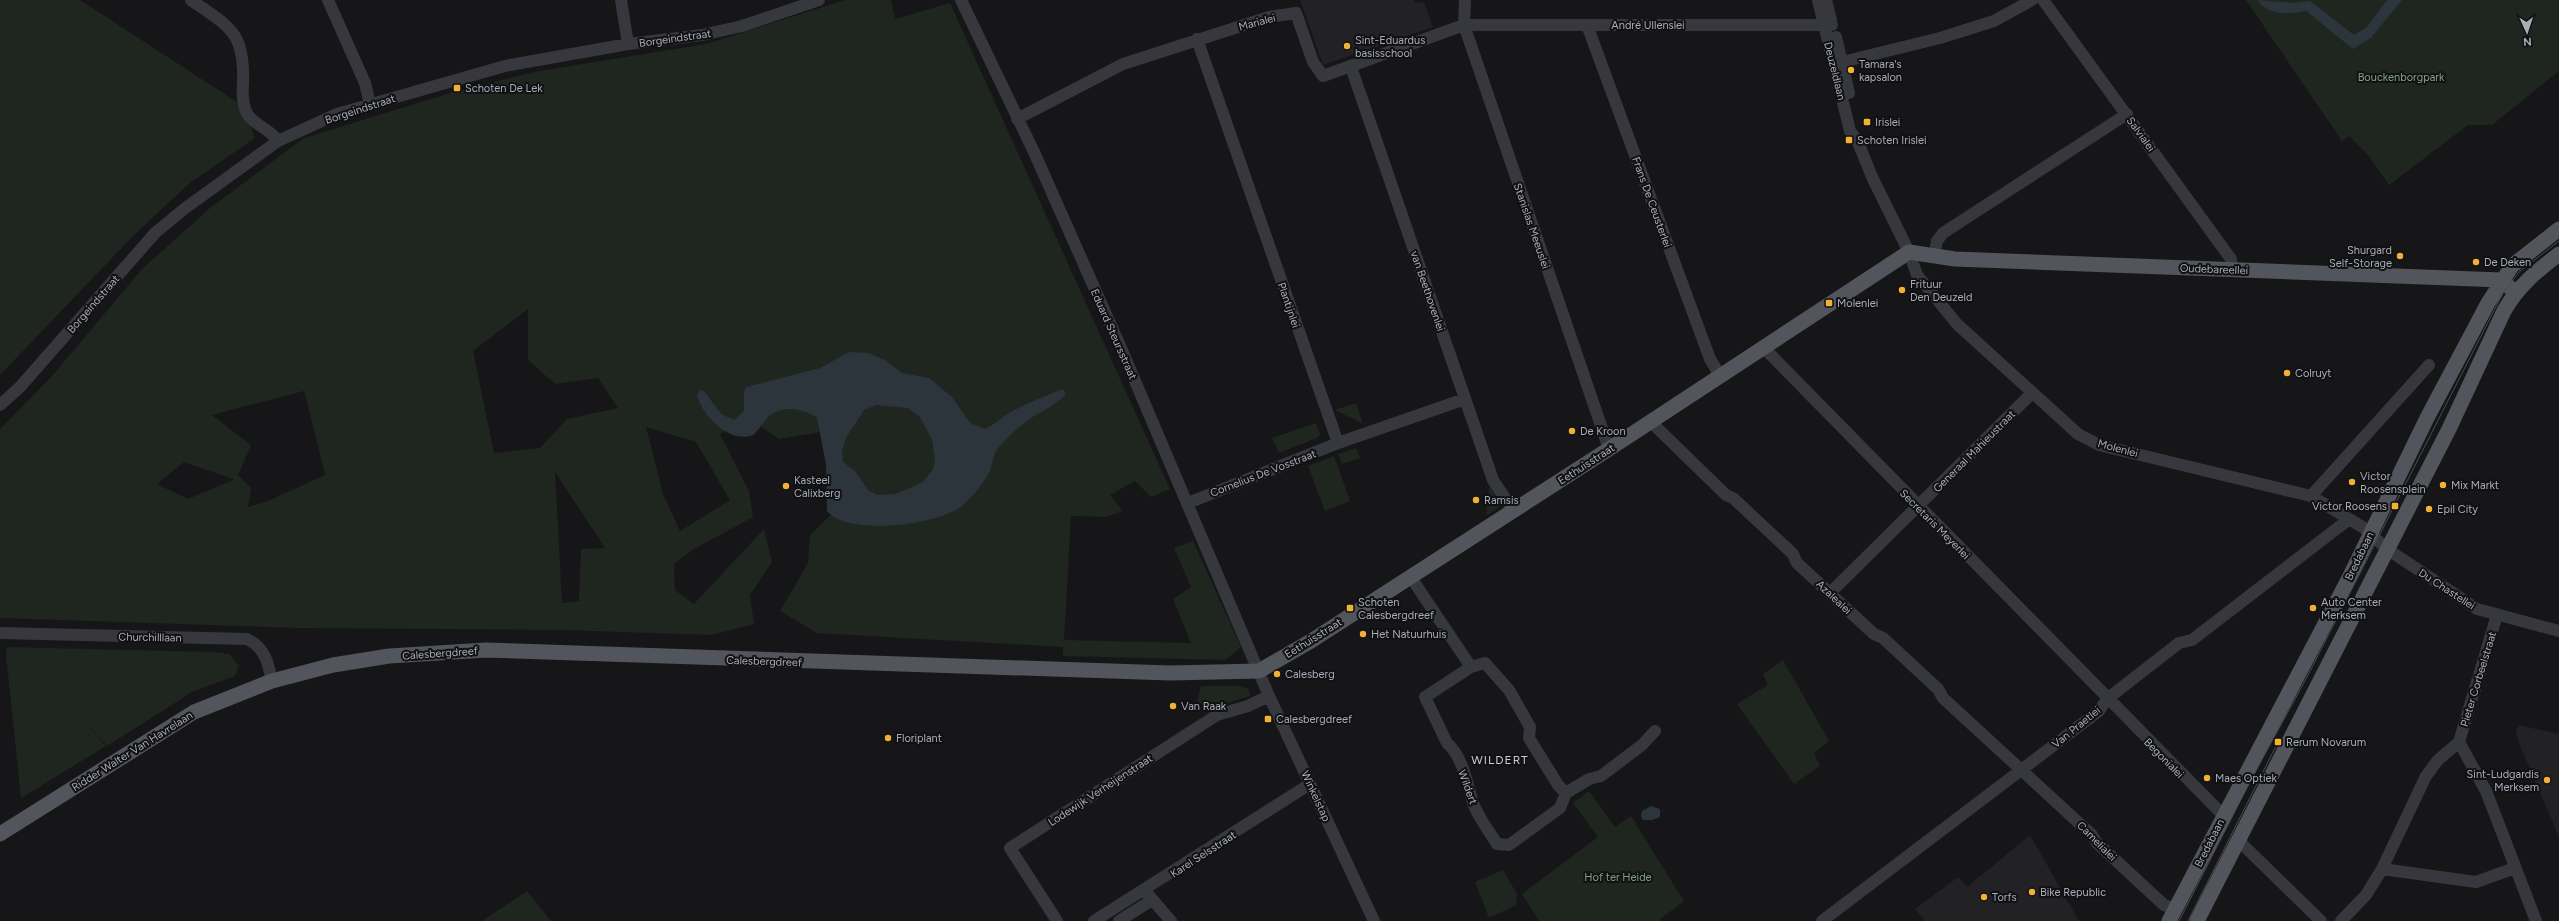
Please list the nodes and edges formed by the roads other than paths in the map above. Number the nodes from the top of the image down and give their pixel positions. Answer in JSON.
{"nodes":[{"id":1,"x":191,"y":0,"type":"edge"},
{"id":2,"x":621,"y":0,"type":"edge"},
{"id":3,"x":819,"y":0,"type":"edge"},
{"id":4,"x":961,"y":0,"type":"edge"},
{"id":5,"x":1465,"y":0,"type":"edge"},
{"id":6,"x":1818,"y":0,"type":"edge"},
{"id":7,"x":1826,"y":0,"type":"edge"},
{"id":8,"x":2032,"y":0,"type":"edge"},
{"id":9,"x":2043,"y":0,"type":"edge"},
{"id":10,"x":330,"y":1,"type":"edge"},
{"id":11,"x":1587,"y":25,"type":"junction"},
{"id":12,"x":1464,"y":26,"type":"junction"},
{"id":13,"x":1828,"y":26,"type":"junction"},
{"id":14,"x":1197,"y":40,"type":"junction"},
{"id":15,"x":628,"y":44,"type":"junction"},
{"id":16,"x":1838,"y":63,"type":"junction"},
{"id":17,"x":1351,"y":67,"type":"junction"},
{"id":18,"x":370,"y":104,"type":"junction"},
{"id":19,"x":2126,"y":114,"type":"junction"},
{"id":20,"x":1017,"y":119,"type":"junction"},
{"id":21,"x":278,"y":140,"type":"junction"},
{"id":22,"x":2559,"y":229,"type":"edge"},
{"id":23,"x":1909,"y":252,"type":"junction"},
{"id":24,"x":2559,"y":254,"type":"edge"},
{"id":25,"x":1934,"y":256,"type":"junction"},
{"id":26,"x":2233,"y":270,"type":"junction"},
{"id":27,"x":2501,"y":280,"type":"junction"},
{"id":28,"x":2515,"y":292,"type":"junction"},
{"id":29,"x":1764,"y":348,"type":"junction"},
{"id":30,"x":2429,"y":365,"type":"dead end"},
{"id":31,"x":1721,"y":377,"type":"junction"},
{"id":32,"x":2032,"y":393,"type":"junction"},
{"id":33,"x":1465,"y":399,"type":"junction"},
{"id":34,"x":0,"y":405,"type":"edge"},
{"id":35,"x":1651,"y":422,"type":"junction"},
{"id":36,"x":1338,"y":443,"type":"junction"},
{"id":37,"x":1609,"y":449,"type":"junction"},
{"id":38,"x":2310,"y":496,"type":"junction"},
{"id":39,"x":1188,"y":503,"type":"junction"},
{"id":40,"x":1918,"y":506,"type":"junction"},
{"id":41,"x":1513,"y":510,"type":"junction"},
{"id":42,"x":2348,"y":520,"type":"junction"},
{"id":43,"x":2371,"y":533,"type":"junction"},
{"id":44,"x":2387,"y":549,"type":"junction"},
{"id":45,"x":1410,"y":576,"type":"junction"},
{"id":46,"x":1830,"y":592,"type":"junction"},
{"id":47,"x":2497,"y":615,"type":"junction"},
{"id":48,"x":2559,"y":631,"type":"edge"},
{"id":49,"x":0,"y":633,"type":"edge"},
{"id":50,"x":1471,"y":667,"type":"junction"},
{"id":51,"x":1259,"y":671,"type":"junction"},
{"id":52,"x":272,"y":681,"type":"junction"},
{"id":53,"x":1269,"y":696,"type":"junction"},
{"id":54,"x":2107,"y":699,"type":"junction"},
{"id":55,"x":1655,"y":731,"type":"dead end"},
{"id":56,"x":2459,"y":742,"type":"junction"},
{"id":57,"x":2021,"y":770,"type":"junction"},
{"id":58,"x":1310,"y":784,"type":"junction"},
{"id":59,"x":1566,"y":793,"type":"junction"},
{"id":60,"x":2223,"y":816,"type":"junction"},
{"id":61,"x":0,"y":834,"type":"edge"},
{"id":62,"x":2238,"y":841,"type":"junction"},
{"id":63,"x":2515,"y":868,"type":"junction"},
{"id":64,"x":2382,"y":869,"type":"junction"},
{"id":65,"x":1149,"y":896,"type":"junction"},
{"id":66,"x":2172,"y":915,"type":"edge"},
{"id":67,"x":1058,"y":921,"type":"edge"},
{"id":68,"x":1094,"y":921,"type":"edge"},
{"id":69,"x":1120,"y":921,"type":"edge"},
{"id":70,"x":1171,"y":921,"type":"edge"},
{"id":71,"x":1374,"y":921,"type":"edge"},
{"id":72,"x":1822,"y":921,"type":"edge"},
{"id":73,"x":2198,"y":921,"type":"edge"},
{"id":74,"x":2321,"y":921,"type":"edge"},
{"id":75,"x":2341,"y":921,"type":"edge"},
{"id":76,"x":2536,"y":921,"type":"edge"}],
"edges":[{"from":1,"to":21,"type":"street"},
{"from":2,"to":15,"type":"street"},
{"from":3,"to":15,"type":"street","name":"Borgeindstraat"},
{"from":4,"to":20,"type":"street","name":"Eduard Steursstraat"},
{"from":5,"to":12,"type":"street","name":"Stanislas Meeuslei"},
{"from":6,"to":13,"type":"street","name":"Deuzeldlaan"},
{"from":7,"to":13,"type":"street","name":"Deuzeldlaan"},
{"from":8,"to":16,"type":"street"},
{"from":9,"to":19,"type":"street","name":"Salvialei"},
{"from":10,"to":18,"type":"street"},
{"from":11,"to":12,"type":"street","name":"André Ullenslei"},
{"from":11,"to":13,"type":"street","name":"André Ullenslei"},
{"from":11,"to":31,"type":"street","name":"Frans De Ceusterlei"},
{"from":12,"to":17,"type":"street","name":"Marialei"},
{"from":12,"to":37,"type":"street","name":"Stanislas Meeuslei"},
{"from":13,"to":16,"type":"street","name":"Deuzeldlaan"},
{"from":14,"to":17,"type":"street","name":"Marialei"},
{"from":14,"to":20,"type":"street","name":"Marialei"},
{"from":14,"to":36,"type":"street","name":"Plantijnlei"},
{"from":15,"to":18,"type":"street","name":"Borgeindstraat"},
{"from":16,"to":23,"type":"street","name":"Deuzeldlaan"},
{"from":17,"to":33,"type":"street","name":"van Beethovenlei"},
{"from":18,"to":21,"type":"street","name":"Borgeindstraat"},
{"from":19,"to":25,"type":"street"},
{"from":19,"to":26,"type":"street","name":"Salvialei"},
{"from":20,"to":39,"type":"street","name":"Eduard Steursstraat"},
{"from":21,"to":34,"type":"street","name":"Borgeindstraat"},
{"from":22,"to":27,"type":"main road","name":"Bredabaan"},
{"from":23,"to":25,"type":"main road","name":"Oudebareellei"},
{"from":23,"to":29,"type":"main road","name":"Eethuisstraat"},
{"from":23,"to":32,"type":"street","name":"Molenlei"},
{"from":24,"to":28,"type":"main road","name":"Bredabaan"},
{"from":25,"to":26,"type":"main road","name":"Oudebareellei"},
{"from":26,"to":27,"type":"main road","name":"Oudebareellei"},
{"from":27,"to":28,"type":"main road"},
{"from":27,"to":43,"type":"main road","name":"Bredabaan"},
{"from":28,"to":44,"type":"main road","name":"Bredabaan"},
{"from":29,"to":31,"type":"main road","name":"Eethuisstraat"},
{"from":29,"to":40,"type":"street","name":"Secretaris Meyerlei"},
{"from":30,"to":38,"type":"street"},
{"from":31,"to":35,"type":"main road","name":"Eethuisstraat"},
{"from":32,"to":38,"type":"street","name":"Molenlei"},
{"from":32,"to":40,"type":"street","name":"Generaal Mahieustraat"},
{"from":33,"to":36,"type":"street"},
{"from":33,"to":41,"type":"street","name":"van Beethovenlei"},
{"from":35,"to":37,"type":"main road","name":"Eethuisstraat"},
{"from":35,"to":46,"type":"street","name":"Azalealei"},
{"from":36,"to":39,"type":"street","name":"Cornelius De Vosstraat"},
{"from":37,"to":41,"type":"main road","name":"Eethuisstraat"},
{"from":38,"to":42,"type":"street","name":"Molenlei"},
{"from":39,"to":51,"type":"street","name":"Eduard Steursstraat"},
{"from":40,"to":46,"type":"street","name":"Generaal Mahieustraat"},
{"from":40,"to":54,"type":"street","name":"Secretaris Meyerlei"},
{"from":41,"to":45,"type":"main road","name":"Eethuisstraat"},
{"from":42,"to":43,"type":"street","name":"Molenlei"},
{"from":42,"to":54,"type":"street","name":"Van Praetlei"},
{"from":43,"to":44,"type":"street","name":"Du Chastellei"},
{"from":43,"to":60,"type":"main road","name":"Bredabaan"},
{"from":44,"to":47,"type":"street","name":"Du Chastellei"},
{"from":44,"to":62,"type":"main road","name":"Bredabaan"},
{"from":45,"to":50,"type":"street"},
{"from":45,"to":51,"type":"main road","name":"Eethuisstraat"},
{"from":46,"to":57,"type":"street","name":"Azalealei"},
{"from":47,"to":48,"type":"street","name":"Du Chastellei"},
{"from":47,"to":56,"type":"street","name":"Pieter Corbeelstraat"},
{"from":49,"to":52,"type":"street","name":"Churchilllaan"},
{"from":50,"to":59,"type":"street"},
{"from":50,"to":59,"type":"street","name":"Wildert"},
{"from":51,"to":52,"type":"main road","name":"Calesbergdreef"},
{"from":51,"to":53,"type":"street","name":"Winkelstap"},
{"from":52,"to":61,"type":"main road","name":"Ridder Walter Van Havrelaan"},
{"from":53,"to":58,"type":"street","name":"Winkelstap"},
{"from":53,"to":67,"type":"street","name":"Lodewijk Verheijenstraat"},
{"from":54,"to":57,"type":"street","name":"Van Praetlei"},
{"from":54,"to":60,"type":"street","name":"Begonialei"},
{"from":55,"to":59,"type":"street"},
{"from":56,"to":63,"type":"street"},
{"from":56,"to":64,"type":"street"},
{"from":57,"to":66,"type":"street","name":"Camelialei"},
{"from":57,"to":72,"type":"street","name":"Van Praetlei"},
{"from":58,"to":65,"type":"street","name":"Karel Selsstraat"},
{"from":58,"to":71,"type":"street","name":"Winkelstap"},
{"from":60,"to":66,"type":"main road","name":"Bredabaan"},
{"from":62,"to":73,"type":"main road","name":"Bredabaan"},
{"from":62,"to":74,"type":"street"},
{"from":63,"to":64,"type":"street"},
{"from":63,"to":76,"type":"street"},
{"from":64,"to":75,"type":"street"},
{"from":65,"to":68,"type":"street","name":"Karel Selsstraat"},
{"from":65,"to":69,"type":"street","name":"Karel Selsstraat"},
{"from":65,"to":70,"type":"street"}]}
